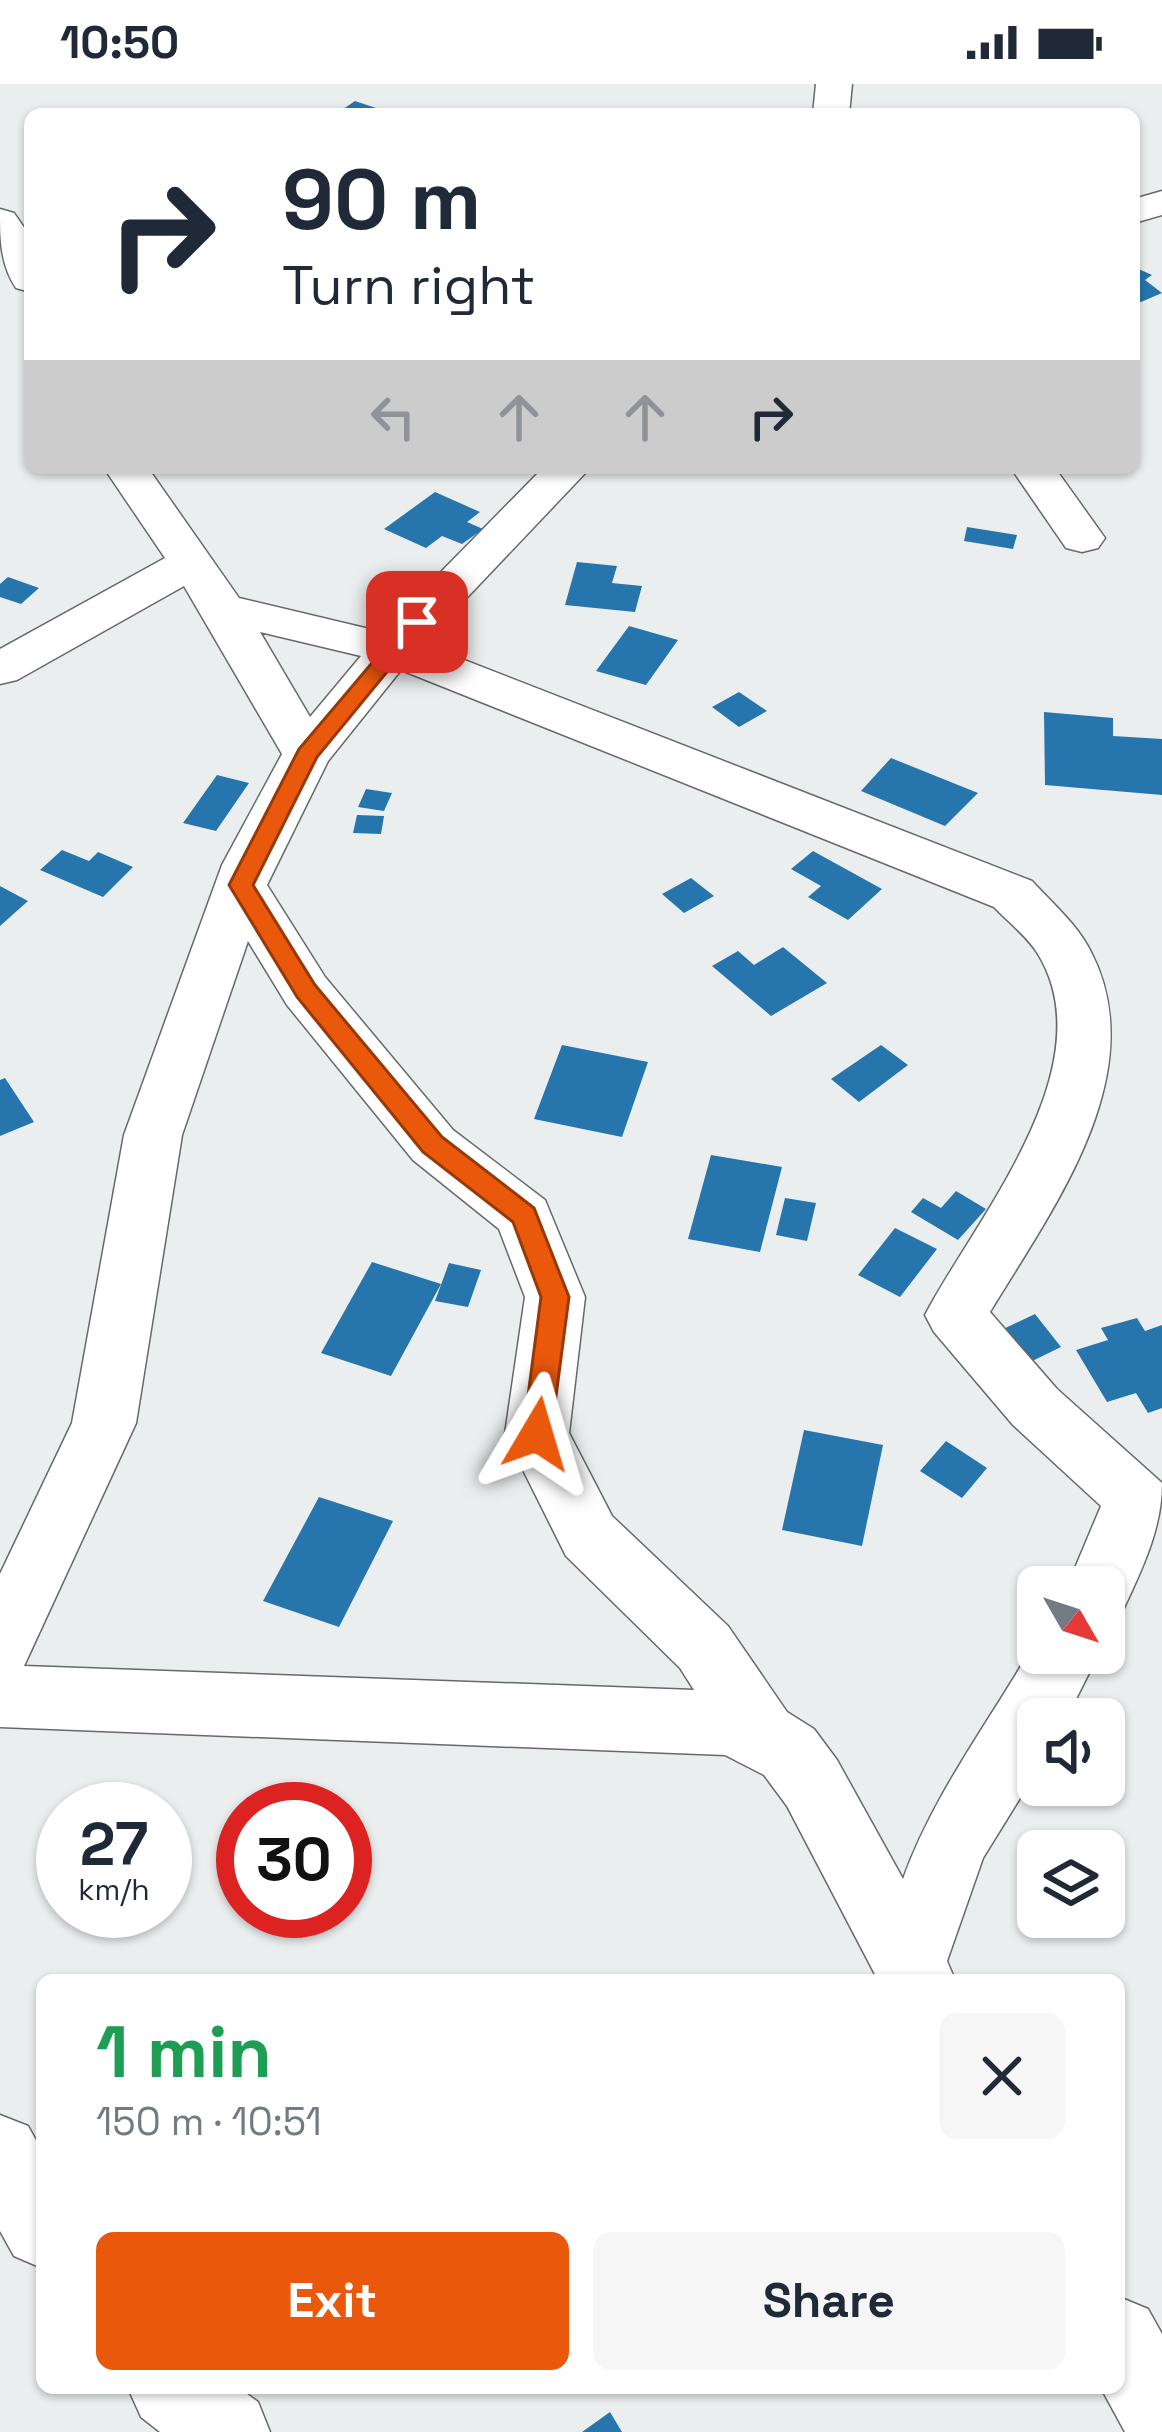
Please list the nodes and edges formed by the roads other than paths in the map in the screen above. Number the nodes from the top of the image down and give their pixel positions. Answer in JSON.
{"nodes":[{"id":1,"x":0,"y":221,"type":"edge"},
{"id":2,"x":24,"y":263,"type":"edge"},
{"id":3,"x":130,"y":474,"type":"edge"},
{"id":4,"x":562,"y":474,"type":"edge"},
{"id":5,"x":1037,"y":474,"type":"edge"},
{"id":6,"x":1082,"y":538,"type":"dead end"},
{"id":7,"x":192,"y":562,"type":"junction"},
{"id":8,"x":223,"y":609,"type":"junction"},
{"id":9,"x":392,"y":649,"type":"junction"},
{"id":10,"x":0,"y":669,"type":"edge"},
{"id":11,"x":307,"y":754,"type":"junction"},
{"id":12,"x":241,"y":885,"type":"junction"},
{"id":13,"x":1109,"y":1566,"type":"edge"},
{"id":14,"x":0,"y":1645,"type":"edge"},
{"id":15,"x":1054,"y":1674,"type":"edge"},
{"id":16,"x":0,"y":1696,"type":"edge"},
{"id":17,"x":762,"y":1735,"type":"junction"},
{"id":18,"x":914,"y":1972,"type":"edge"},
{"id":19,"x":0,"y":2154,"type":"edge"},
{"id":20,"x":36,"y":2217,"type":"edge"},
{"id":21,"x":1125,"y":2352,"type":"edge"},
{"id":22,"x":178,"y":2394,"type":"edge"},
{"id":23,"x":1153,"y":2418,"type":"edge"},
{"id":24,"x":228,"y":2432,"type":"edge"}],
"edges":[{"from":1,"to":2,"type":"street"},
{"from":3,"to":7,"type":"street"},
{"from":4,"to":9,"type":"street"},
{"from":5,"to":6,"type":"street"},
{"from":7,"to":8,"type":"street"},
{"from":7,"to":10,"type":"street"},
{"from":8,"to":9,"type":"street"},
{"from":8,"to":11,"type":"street"},
{"from":9,"to":11,"type":"street"},
{"from":9,"to":13,"type":"street"},
{"from":11,"to":12,"type":"street"},
{"from":12,"to":14,"type":"street"},
{"from":12,"to":17,"type":"street"},
{"from":15,"to":18,"type":"street"},
{"from":16,"to":17,"type":"street"},
{"from":17,"to":18,"type":"street"},
{"from":19,"to":20,"type":"street"},
{"from":21,"to":23,"type":"street"},
{"from":22,"to":24,"type":"street"}]}
